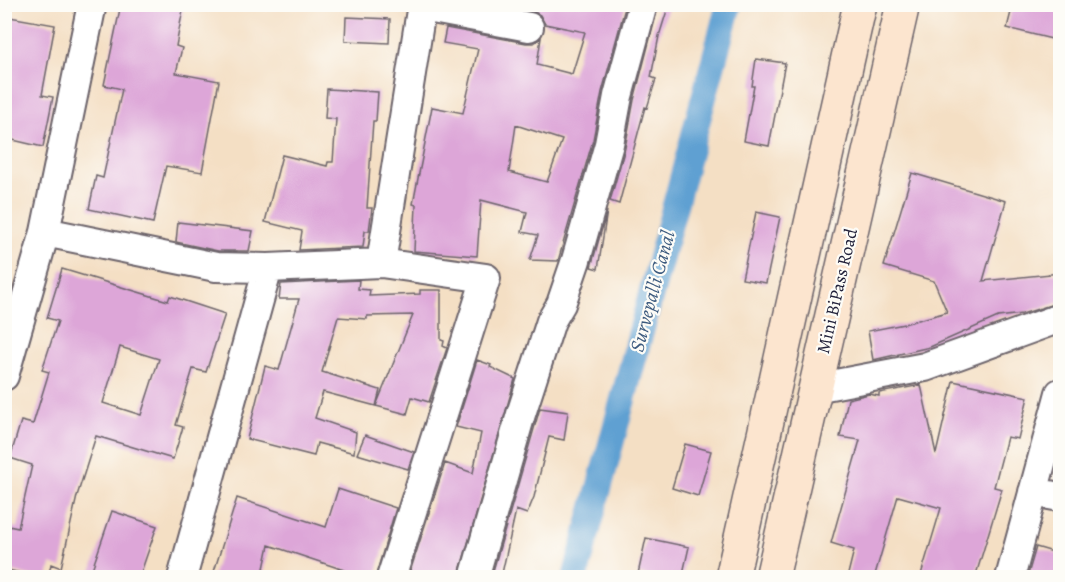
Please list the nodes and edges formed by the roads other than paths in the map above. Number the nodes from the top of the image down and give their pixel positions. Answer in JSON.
{"nodes":[{"id":1,"x":92,"y":4,"type":"edge"},
{"id":2,"x":643,"y":4,"type":"edge"},
{"id":3,"x":860,"y":4,"type":"edge"},
{"id":4,"x":903,"y":4,"type":"edge"},
{"id":5,"x":422,"y":6,"type":"edge"},
{"id":6,"x":529,"y":27,"type":"dead end"},
{"id":7,"x":45,"y":232,"type":"junction"},
{"id":8,"x":381,"y":262,"type":"junction"},
{"id":9,"x":268,"y":268,"type":"junction"},
{"id":10,"x":1060,"y":318,"type":"edge"},
{"id":11,"x":4,"y":376,"type":"edge"},
{"id":12,"x":814,"y":388,"type":"junction"},
{"id":13,"x":1060,"y":393,"type":"edge"},
{"id":14,"x":1047,"y":494,"type":"edge"},
{"id":15,"x":182,"y":578,"type":"edge"},
{"id":16,"x":391,"y":578,"type":"edge"},
{"id":17,"x":474,"y":578,"type":"edge"},
{"id":18,"x":732,"y":578,"type":"edge"},
{"id":19,"x":772,"y":578,"type":"edge"},
{"id":20,"x":1010,"y":578,"type":"edge"}],
"edges":[{"from":1,"to":7,"type":"street"},
{"from":2,"to":17,"type":"street"},
{"from":3,"to":18,"type":"main road"},
{"from":4,"to":12,"type":"main road","name":"Mini BiPass Road"},
{"from":5,"to":6,"type":"street"},
{"from":5,"to":8,"type":"street"},
{"from":7,"to":9,"type":"street"},
{"from":7,"to":11,"type":"street"},
{"from":8,"to":9,"type":"street"},
{"from":8,"to":16,"type":"street"},
{"from":9,"to":15,"type":"street"},
{"from":10,"to":12,"type":"street"},
{"from":12,"to":19,"type":"main road","name":"Mini BiPass Road"},
{"from":13,"to":14,"type":"street"},
{"from":14,"to":20,"type":"street"}]}
